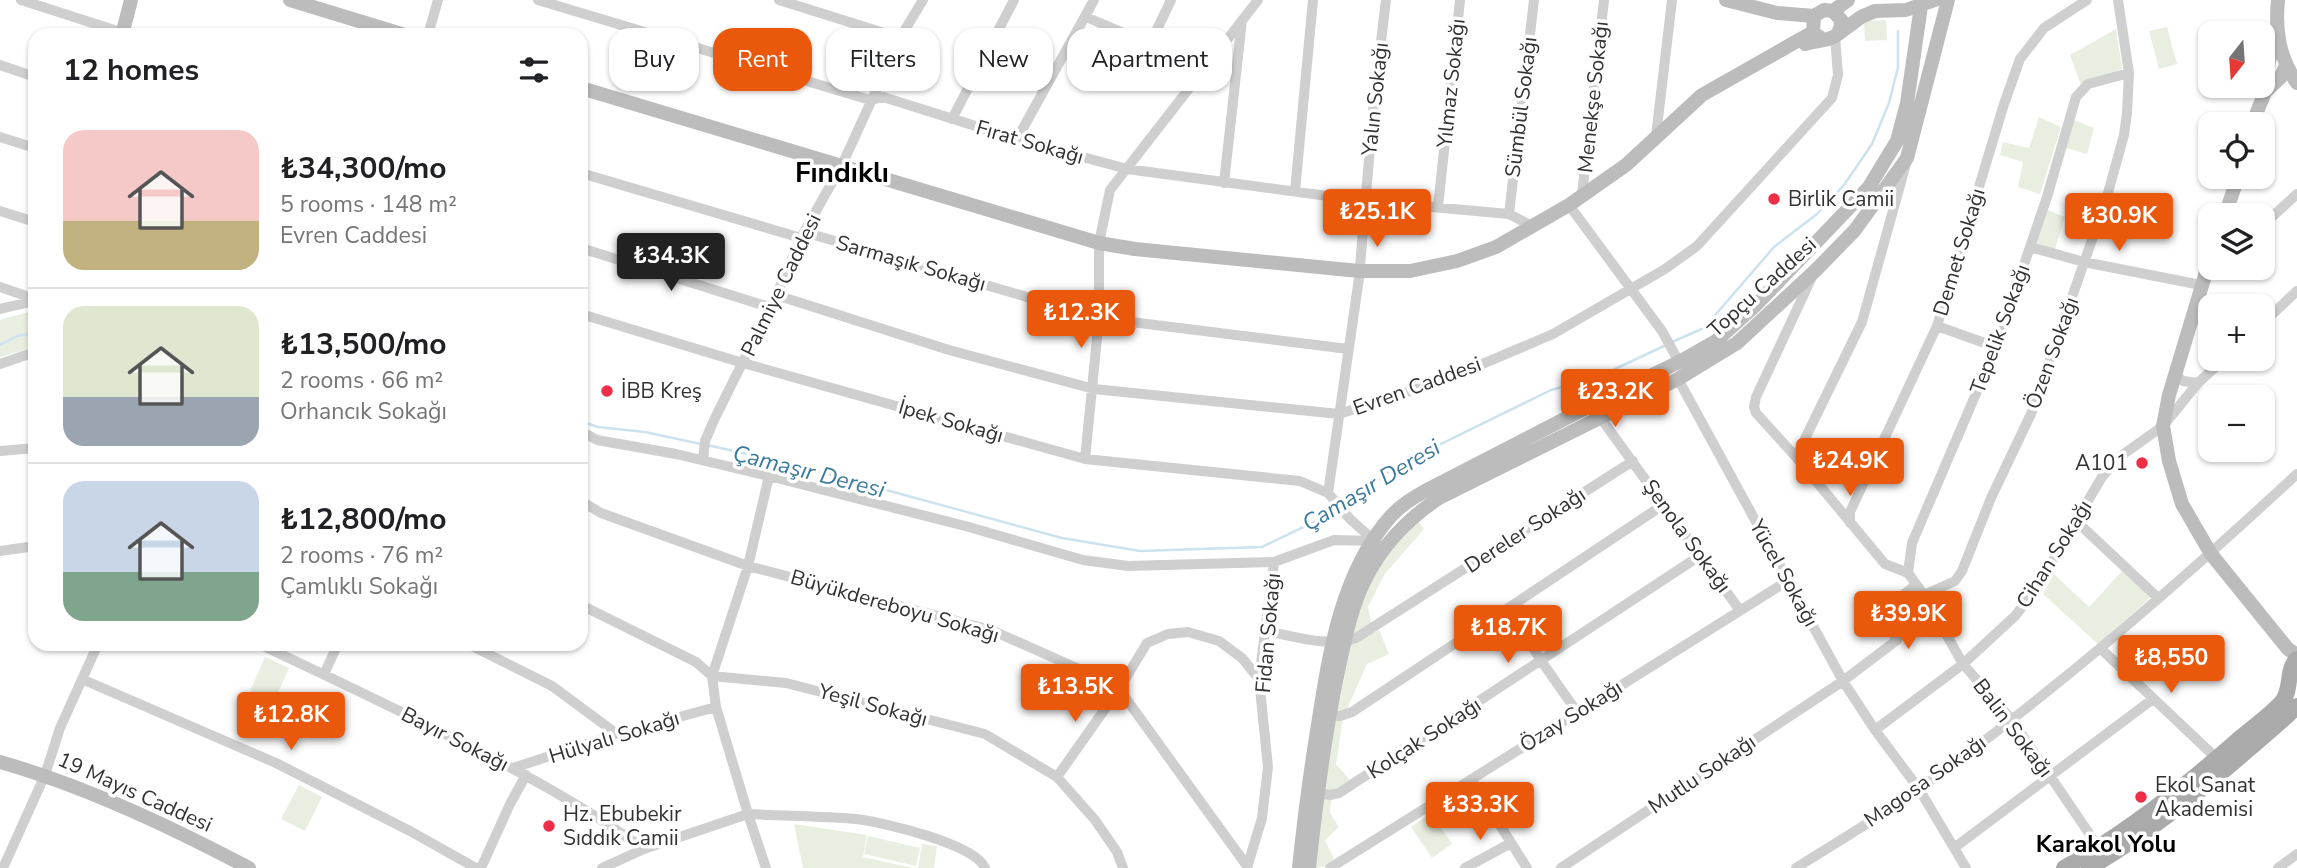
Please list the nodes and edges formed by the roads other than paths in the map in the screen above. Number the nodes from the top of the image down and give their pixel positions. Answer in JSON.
{"nodes":[{"id":1,"x":21,"y":0,"type":"edge"},
{"id":2,"x":131,"y":0,"type":"edge"},
{"id":3,"x":290,"y":0,"type":"edge"},
{"id":4,"x":438,"y":0,"type":"edge"},
{"id":5,"x":538,"y":0,"type":"edge"},
{"id":6,"x":779,"y":0,"type":"edge"},
{"id":7,"x":923,"y":0,"type":"edge"},
{"id":8,"x":1014,"y":0,"type":"edge"},
{"id":9,"x":1094,"y":0,"type":"edge"},
{"id":10,"x":1171,"y":0,"type":"edge"},
{"id":11,"x":1258,"y":0,"type":"edge"},
{"id":12,"x":1313,"y":0,"type":"edge"},
{"id":13,"x":1386,"y":0,"type":"edge"},
{"id":14,"x":1460,"y":0,"type":"edge"},
{"id":15,"x":1534,"y":0,"type":"edge"},
{"id":16,"x":1604,"y":0,"type":"edge"},
{"id":17,"x":1672,"y":0,"type":"edge"},
{"id":18,"x":1726,"y":0,"type":"edge"},
{"id":19,"x":1848,"y":0,"type":"edge"},
{"id":20,"x":1889,"y":0,"type":"edge"},
{"id":21,"x":1948,"y":0,"type":"edge"},
{"id":22,"x":2087,"y":0,"type":"edge"},
{"id":23,"x":2118,"y":0,"type":"edge"},
{"id":24,"x":1927,"y":2,"type":"edge"},
{"id":25,"x":2278,"y":2,"type":"edge"},
{"id":26,"x":1906,"y":10,"type":"junction"},
{"id":27,"x":1833,"y":11,"type":"junction"},
{"id":28,"x":1086,"y":17,"type":"junction"},
{"id":29,"x":1242,"y":18,"type":"junction"},
{"id":30,"x":107,"y":28,"type":"edge"},
{"id":31,"x":126,"y":28,"type":"edge"},
{"id":32,"x":382,"y":28,"type":"edge"},
{"id":33,"x":430,"y":28,"type":"edge"},
{"id":34,"x":868,"y":28,"type":"edge"},
{"id":35,"x":906,"y":28,"type":"edge"},
{"id":36,"x":1112,"y":28,"type":"edge"},
{"id":37,"x":1158,"y":28,"type":"edge"},
{"id":38,"x":1232,"y":31,"type":"edge"},
{"id":39,"x":1823,"y":31,"type":"junction"},
{"id":40,"x":2276,"y":32,"type":"junction"},
{"id":41,"x":2275,"y":37,"type":"edge"},
{"id":42,"x":0,"y":65,"type":"edge"},
{"id":43,"x":2286,"y":66,"type":"junction"},
{"id":44,"x":2129,"y":72,"type":"junction"},
{"id":45,"x":28,"y":74,"type":"edge"},
{"id":46,"x":2275,"y":75,"type":"edge"},
{"id":47,"x":2297,"y":83,"type":"edge"},
{"id":48,"x":2275,"y":84,"type":"edge"},
{"id":49,"x":2297,"y":89,"type":"edge"},
{"id":50,"x":588,"y":90,"type":"edge"},
{"id":51,"x":874,"y":91,"type":"edge"},
{"id":52,"x":1186,"y":91,"type":"edge"},
{"id":53,"x":870,"y":100,"type":"junction"},
{"id":54,"x":952,"y":119,"type":"junction"},
{"id":55,"x":1657,"y":136,"type":"junction"},
{"id":56,"x":0,"y":138,"type":"edge"},
{"id":57,"x":1017,"y":139,"type":"junction"},
{"id":58,"x":28,"y":146,"type":"edge"},
{"id":59,"x":1907,"y":158,"type":"junction"},
{"id":60,"x":842,"y":165,"type":"junction"},
{"id":61,"x":1127,"y":169,"type":"junction"},
{"id":62,"x":588,"y":175,"type":"edge"},
{"id":63,"x":1224,"y":183,"type":"junction"},
{"id":64,"x":1295,"y":191,"type":"junction"},
{"id":65,"x":2297,"y":194,"type":"edge"},
{"id":66,"x":1582,"y":195,"type":"junction"},
{"id":67,"x":1365,"y":201,"type":"junction"},
{"id":68,"x":1569,"y":205,"type":"junction"},
{"id":69,"x":1438,"y":207,"type":"junction"},
{"id":70,"x":0,"y":211,"type":"edge"},
{"id":71,"x":1509,"y":214,"type":"junction"},
{"id":72,"x":2275,"y":214,"type":"edge"},
{"id":73,"x":28,"y":220,"type":"edge"},
{"id":74,"x":1534,"y":227,"type":"junction"},
{"id":75,"x":802,"y":235,"type":"junction"},
{"id":76,"x":1099,"y":243,"type":"junction"},
{"id":77,"x":2030,"y":247,"type":"junction"},
{"id":78,"x":588,"y":250,"type":"edge"},
{"id":79,"x":2084,"y":262,"type":"junction"},
{"id":80,"x":1816,"y":270,"type":"junction"},
{"id":81,"x":1359,"y":271,"type":"junction"},
{"id":82,"x":2204,"y":280,"type":"edge"},
{"id":83,"x":2201,"y":285,"type":"junction"},
{"id":84,"x":0,"y":287,"type":"edge"},
{"id":85,"x":1630,"y":289,"type":"junction"},
{"id":86,"x":2297,"y":291,"type":"edge"},
{"id":87,"x":776,"y":295,"type":"junction"},
{"id":88,"x":28,"y":297,"type":"edge"},
{"id":89,"x":28,"y":302,"type":"edge"},
{"id":90,"x":769,"y":307,"type":"junction"},
{"id":91,"x":0,"y":309,"type":"edge"},
{"id":92,"x":2275,"y":312,"type":"edge"},
{"id":93,"x":588,"y":316,"type":"edge"},
{"id":94,"x":1099,"y":318,"type":"junction"},
{"id":95,"x":1937,"y":326,"type":"junction"},
{"id":96,"x":1996,"y":346,"type":"junction"},
{"id":97,"x":1348,"y":349,"type":"junction"},
{"id":98,"x":28,"y":355,"type":"edge"},
{"id":99,"x":1678,"y":359,"type":"junction"},
{"id":100,"x":743,"y":363,"type":"junction"},
{"id":101,"x":0,"y":365,"type":"edge"},
{"id":102,"x":2211,"y":371,"type":"edge"},
{"id":103,"x":2175,"y":375,"type":"junction"},
{"id":104,"x":1678,"y":379,"type":"junction"},
{"id":105,"x":2198,"y":383,"type":"junction"},
{"id":106,"x":1094,"y":389,"type":"junction"},
{"id":107,"x":1339,"y":414,"type":"junction"},
{"id":108,"x":1600,"y":417,"type":"junction"},
{"id":109,"x":2163,"y":426,"type":"junction"},
{"id":110,"x":588,"y":436,"type":"edge"},
{"id":111,"x":28,"y":449,"type":"edge"},
{"id":112,"x":0,"y":451,"type":"edge"},
{"id":113,"x":704,"y":457,"type":"junction"},
{"id":114,"x":1796,"y":457,"type":"junction"},
{"id":115,"x":1085,"y":459,"type":"junction"},
{"id":116,"x":1633,"y":461,"type":"junction"},
{"id":117,"x":2297,"y":474,"type":"edge"},
{"id":118,"x":769,"y":477,"type":"junction"},
{"id":119,"x":1328,"y":493,"type":"junction"},
{"id":120,"x":588,"y":505,"type":"edge"},
{"id":121,"x":1664,"y":505,"type":"junction"},
{"id":122,"x":2077,"y":522,"type":"junction"},
{"id":123,"x":1850,"y":523,"type":"junction"},
{"id":124,"x":1379,"y":545,"type":"junction"},
{"id":125,"x":28,"y":548,"type":"edge"},
{"id":126,"x":0,"y":551,"type":"edge"},
{"id":127,"x":2210,"y":554,"type":"junction"},
{"id":128,"x":1701,"y":555,"type":"junction"},
{"id":129,"x":1274,"y":562,"type":"junction"},
{"id":130,"x":748,"y":566,"type":"junction"},
{"id":131,"x":1908,"y":573,"type":"junction"},
{"id":132,"x":1789,"y":580,"type":"junction"},
{"id":133,"x":1916,"y":584,"type":"junction"},
{"id":134,"x":1924,"y":595,"type":"junction"},
{"id":135,"x":2157,"y":597,"type":"junction"},
{"id":136,"x":588,"y":608,"type":"edge"},
{"id":137,"x":1508,"y":608,"type":"junction"},
{"id":138,"x":1740,"y":609,"type":"junction"},
{"id":139,"x":1266,"y":631,"type":"junction"},
{"id":140,"x":1339,"y":642,"type":"junction"},
{"id":141,"x":2100,"y":648,"type":"junction"},
{"id":142,"x":95,"y":651,"type":"edge"},
{"id":143,"x":274,"y":651,"type":"edge"},
{"id":144,"x":335,"y":651,"type":"edge"},
{"id":145,"x":482,"y":651,"type":"edge"},
{"id":146,"x":2293,"y":660,"type":"edge"},
{"id":147,"x":1542,"y":662,"type":"junction"},
{"id":148,"x":1963,"y":664,"type":"junction"},
{"id":149,"x":324,"y":674,"type":"junction"},
{"id":150,"x":712,"y":676,"type":"junction"},
{"id":151,"x":1259,"y":679,"type":"junction"},
{"id":152,"x":84,"y":680,"type":"junction"},
{"id":153,"x":1843,"y":681,"type":"junction"},
{"id":154,"x":2297,"y":686,"type":"edge"},
{"id":155,"x":1119,"y":690,"type":"junction"},
{"id":156,"x":2153,"y":699,"type":"junction"},
{"id":157,"x":2297,"y":706,"type":"edge"},
{"id":158,"x":716,"y":707,"type":"junction"},
{"id":159,"x":1577,"y":712,"type":"junction"},
{"id":160,"x":1324,"y":715,"type":"junction"},
{"id":161,"x":2012,"y":720,"type":"junction"},
{"id":162,"x":1875,"y":730,"type":"junction"},
{"id":163,"x":617,"y":734,"type":"junction"},
{"id":164,"x":2215,"y":761,"type":"junction"},
{"id":165,"x":0,"y":762,"type":"edge"},
{"id":166,"x":513,"y":768,"type":"junction"},
{"id":167,"x":45,"y":775,"type":"junction"},
{"id":168,"x":526,"y":775,"type":"junction"},
{"id":169,"x":2050,"y":776,"type":"junction"},
{"id":170,"x":1058,"y":777,"type":"junction"},
{"id":171,"x":1471,"y":779,"type":"junction"},
{"id":172,"x":1919,"y":789,"type":"junction"},
{"id":173,"x":1312,"y":792,"type":"junction"},
{"id":174,"x":748,"y":814,"type":"junction"},
{"id":175,"x":1511,"y":843,"type":"junction"},
{"id":176,"x":1954,"y":848,"type":"junction"},
{"id":177,"x":2099,"y":848,"type":"junction"},
{"id":178,"x":644,"y":849,"type":"junction"},
{"id":179,"x":2297,"y":854,"type":"edge"},
{"id":180,"x":4,"y":867,"type":"edge"},
{"id":181,"x":1247,"y":867,"type":"edge"},
{"id":182,"x":250,"y":868,"type":"edge"},
{"id":183,"x":479,"y":868,"type":"edge"},
{"id":184,"x":602,"y":868,"type":"edge"},
{"id":185,"x":766,"y":868,"type":"edge"},
{"id":186,"x":985,"y":868,"type":"edge"},
{"id":187,"x":1123,"y":868,"type":"edge"},
{"id":188,"x":1299,"y":868,"type":"edge"},
{"id":189,"x":1309,"y":868,"type":"edge"},
{"id":190,"x":1330,"y":868,"type":"edge"},
{"id":191,"x":1465,"y":868,"type":"edge"},
{"id":192,"x":1527,"y":868,"type":"edge"},
{"id":193,"x":1561,"y":868,"type":"edge"},
{"id":194,"x":1796,"y":868,"type":"edge"},
{"id":195,"x":1966,"y":868,"type":"edge"},
{"id":196,"x":2064,"y":868,"type":"edge"},
{"id":197,"x":2089,"y":868,"type":"edge"},
{"id":198,"x":2278,"y":868,"type":"edge"}],
"edges":[{"from":1,"to":30,"type":"street"},
{"from":2,"to":31,"type":"street"},
{"from":3,"to":32,"type":"street"},
{"from":4,"to":33,"type":"street"},
{"from":5,"to":53,"type":"street","name":"Fırat Sokağı"},
{"from":6,"to":34,"type":"street"},
{"from":7,"to":35,"type":"street","name":"Palmiye Caddesi"},
{"from":8,"to":54,"type":"street"},
{"from":9,"to":28,"type":"street"},
{"from":10,"to":37,"type":"street"},
{"from":11,"to":29,"type":"street"},
{"from":12,"to":64,"type":"street"},
{"from":13,"to":67,"type":"street","name":"Yalın Sokağı"},
{"from":14,"to":69,"type":"street","name":"Yılmaz Sokağı"},
{"from":15,"to":71,"type":"street","name":"Sümbül Sokağı"},
{"from":16,"to":66,"type":"street","name":"Menekşe Sokağı"},
{"from":17,"to":55,"type":"street"},
{"from":18,"to":39,"type":"street"},
{"from":19,"to":27,"type":"street"},
{"from":20,"to":26,"type":"street"},
{"from":21,"to":59,"type":"street","name":"Topçu Caddesi"},
{"from":22,"to":95,"type":"street","name":"Demet Sokağı"},
{"from":23,"to":44,"type":"street","name":"Özen Sokağı"},
{"from":24,"to":26,"type":"street"},
{"from":24,"to":99,"type":"street","name":"Topçu Caddesi"},
{"from":25,"to":40,"type":"street"},
{"from":26,"to":39,"type":"street"},
{"from":27,"to":39,"type":"street"},
{"from":27,"to":39,"type":"street"},
{"from":28,"to":36,"type":"street"},
{"from":28,"to":57,"type":"street"},
{"from":29,"to":38,"type":"street"},
{"from":29,"to":63,"type":"street"},
{"from":39,"to":55,"type":"street"},
{"from":39,"to":85,"type":"street","name":"Evren Caddesi"},
{"from":40,"to":41,"type":"street"},
{"from":40,"to":43,"type":"street"},
{"from":42,"to":45,"type":"street"},
{"from":43,"to":46,"type":"street"},
{"from":43,"to":47,"type":"street"},
{"from":44,"to":77,"type":"street","name":"Tepelik Sokağı"},
{"from":44,"to":79,"type":"street","name":"Özen Sokağı"},
{"from":48,"to":49,"type":"street"},
{"from":50,"to":60,"type":"street"},
{"from":51,"to":53,"type":"street","name":"Palmiye Caddesi"},
{"from":52,"to":61,"type":"street"},
{"from":53,"to":54,"type":"street","name":"Fırat Sokağı"},
{"from":53,"to":60,"type":"street","name":"Palmiye Caddesi"},
{"from":54,"to":57,"type":"street","name":"Fırat Sokağı"},
{"from":55,"to":66,"type":"street"},
{"from":56,"to":58,"type":"street"},
{"from":57,"to":61,"type":"street","name":"Fırat Sokağı"},
{"from":59,"to":80,"type":"street","name":"Topçu Caddesi"},
{"from":59,"to":114,"type":"street"},
{"from":60,"to":75,"type":"street","name":"Palmiye Caddesi"},
{"from":60,"to":76,"type":"street"},
{"from":61,"to":63,"type":"street","name":"Fırat Sokağı"},
{"from":61,"to":76,"type":"street"},
{"from":62,"to":75,"type":"street","name":"Sarmaşık Sokağı"},
{"from":63,"to":64,"type":"street","name":"Fırat Sokağı"},
{"from":64,"to":67,"type":"street","name":"Fırat Sokağı"},
{"from":65,"to":72,"type":"street"},
{"from":66,"to":68,"type":"street"},
{"from":67,"to":69,"type":"street","name":"Fırat Sokağı"},
{"from":67,"to":81,"type":"street","name":"Yalın Sokağı"},
{"from":68,"to":74,"type":"street"},
{"from":68,"to":85,"type":"street"},
{"from":69,"to":71,"type":"street","name":"Fırat Sokağı"},
{"from":70,"to":73,"type":"street"},
{"from":71,"to":74,"type":"street","name":"Fırat Sokağı"},
{"from":74,"to":81,"type":"street"},
{"from":75,"to":87,"type":"street","name":"Palmiye Caddesi"},
{"from":75,"to":94,"type":"street","name":"Sarmaşık Sokağı"},
{"from":76,"to":81,"type":"street"},
{"from":76,"to":94,"type":"street"},
{"from":77,"to":79,"type":"street"},
{"from":77,"to":96,"type":"street","name":"Tepelik Sokağı"},
{"from":78,"to":90,"type":"street"},
{"from":79,"to":83,"type":"street"},
{"from":79,"to":134,"type":"street","name":"Özen Sokağı"},
{"from":80,"to":104,"type":"street","name":"Topçu Caddesi"},
{"from":80,"to":114,"type":"street","name":"Balin Sokağı"},
{"from":81,"to":97,"type":"street","name":"Yalın Sokağı"},
{"from":82,"to":83,"type":"street"},
{"from":83,"to":103,"type":"street"},
{"from":84,"to":88,"type":"street"},
{"from":85,"to":99,"type":"street"},
{"from":85,"to":107,"type":"street","name":"Evren Caddesi"},
{"from":86,"to":92,"type":"street"},
{"from":87,"to":90,"type":"street","name":"Palmiye Caddesi"},
{"from":87,"to":106,"type":"street","name":"Evren Caddesi"},
{"from":89,"to":91,"type":"street"},
{"from":90,"to":100,"type":"street","name":"Palmiye Caddesi"},
{"from":93,"to":100,"type":"street","name":"İpek Sokağı"},
{"from":94,"to":97,"type":"street","name":"Sarmaşık Sokağı"},
{"from":94,"to":106,"type":"street"},
{"from":95,"to":96,"type":"street"},
{"from":95,"to":123,"type":"street","name":"Demet Sokağı"},
{"from":96,"to":131,"type":"street","name":"Tepelik Sokağı"},
{"from":97,"to":107,"type":"street","name":"Yalın Sokağı"},
{"from":98,"to":101,"type":"street"},
{"from":99,"to":124,"type":"street","name":"Topçu Caddesi"},
{"from":100,"to":113,"type":"street","name":"Palmiye Caddesi"},
{"from":100,"to":115,"type":"street","name":"İpek Sokağı"},
{"from":102,"to":105,"type":"street","name":"Cihan Sokağı"},
{"from":103,"to":105,"type":"street"},
{"from":103,"to":109,"type":"street"},
{"from":104,"to":108,"type":"street","name":"Topçu Caddesi"},
{"from":104,"to":132,"type":"street","name":"Yücel Sokağı"},
{"from":105,"to":109,"type":"street","name":"Cihan Sokağı"},
{"from":106,"to":107,"type":"street","name":"Evren Caddesi"},
{"from":106,"to":115,"type":"street"},
{"from":107,"to":119,"type":"street","name":"Yalın Sokağı"},
{"from":108,"to":116,"type":"street","name":"Şenola Sokağı"},
{"from":108,"to":124,"type":"street","name":"Topçu Caddesi"},
{"from":109,"to":122,"type":"street","name":"Cihan Sokağı"},
{"from":109,"to":127,"type":"street"},
{"from":110,"to":113,"type":"street"},
{"from":111,"to":112,"type":"street"},
{"from":113,"to":118,"type":"street"},
{"from":114,"to":123,"type":"street","name":"Balin Sokağı"},
{"from":115,"to":119,"type":"street","name":"İpek Sokağı"},
{"from":116,"to":121,"type":"street","name":"Şenola Sokağı"},
{"from":116,"to":140,"type":"street","name":"Dereler Sokağı"},
{"from":117,"to":127,"type":"street","name":"Magosa Sokağı"},
{"from":118,"to":129,"type":"street"},
{"from":118,"to":130,"type":"street"},
{"from":119,"to":124,"type":"street"},
{"from":120,"to":130,"type":"street","name":"Büyükdereboyu Sokağı"},
{"from":121,"to":128,"type":"street","name":"Şenola Sokağı"},
{"from":121,"to":137,"type":"street"},
{"from":122,"to":135,"type":"street"},
{"from":122,"to":148,"type":"street","name":"Cihan Sokağı"},
{"from":123,"to":131,"type":"street","name":"Balin Sokağı"},
{"from":124,"to":129,"type":"street"},
{"from":124,"to":140,"type":"street","name":"Topçu Caddesi"},
{"from":125,"to":126,"type":"street"},
{"from":127,"to":135,"type":"street","name":"Magosa Sokağı"},
{"from":127,"to":146,"type":"street"},
{"from":128,"to":138,"type":"street","name":"Şenola Sokağı"},
{"from":128,"to":147,"type":"street","name":"Kolçak Sokağı"},
{"from":129,"to":139,"type":"street","name":"Fidan Sokağı"},
{"from":130,"to":150,"type":"street"},
{"from":130,"to":155,"type":"street","name":"Büyükdereboyu Sokağı"},
{"from":131,"to":133,"type":"street","name":"Balin Sokağı"},
{"from":132,"to":138,"type":"street","name":"Şenola Sokağı"},
{"from":132,"to":153,"type":"street","name":"Yücel Sokağı"},
{"from":133,"to":134,"type":"street","name":"Balin Sokağı"},
{"from":133,"to":153,"type":"street","name":"Mutlu Sokağı"},
{"from":134,"to":148,"type":"street","name":"Balin Sokağı"},
{"from":135,"to":141,"type":"street","name":"Magosa Sokağı"},
{"from":136,"to":150,"type":"street","name":"Yeşil Sokağı"},
{"from":137,"to":147,"type":"street"},
{"from":137,"to":160,"type":"street"},
{"from":138,"to":159,"type":"street","name":"Özay Sokağı"},
{"from":139,"to":140,"type":"street"},
{"from":139,"to":151,"type":"street","name":"Fidan Sokağı"},
{"from":140,"to":160,"type":"street","name":"Topçu Caddesi"},
{"from":141,"to":156,"type":"street"},
{"from":141,"to":161,"type":"street","name":"Magosa Sokağı"},
{"from":142,"to":152,"type":"street"},
{"from":143,"to":149,"type":"street","name":"Bayır Sokağı"},
{"from":144,"to":149,"type":"street"},
{"from":145,"to":163,"type":"street"},
{"from":146,"to":154,"type":"main road"},
{"from":146,"to":164,"type":"main road"},
{"from":147,"to":159,"type":"street"},
{"from":147,"to":173,"type":"street","name":"Kolçak Sokağı"},
{"from":148,"to":161,"type":"street","name":"Balin Sokağı"},
{"from":148,"to":162,"type":"street","name":"Cihan Sokağı"},
{"from":149,"to":166,"type":"street","name":"Bayır Sokağı"},
{"from":150,"to":158,"type":"street"},
{"from":150,"to":170,"type":"street","name":"Yeşil Sokağı"},
{"from":151,"to":155,"type":"street"},
{"from":151,"to":181,"type":"street","name":"Fidan Sokağı"},
{"from":152,"to":167,"type":"street"},
{"from":152,"to":183,"type":"street"},
{"from":153,"to":162,"type":"street","name":"Yücel Sokağı"},
{"from":153,"to":193,"type":"street","name":"Mutlu Sokağı"},
{"from":155,"to":170,"type":"street"},
{"from":155,"to":181,"type":"street","name":"Büyükdereboyu Sokağı"},
{"from":156,"to":164,"type":"street"},
{"from":156,"to":169,"type":"street"},
{"from":157,"to":197,"type":"main road"},
{"from":158,"to":163,"type":"street","name":"Hülyalı Sokağı"},
{"from":158,"to":174,"type":"street"},
{"from":159,"to":171,"type":"street","name":"Özay Sokağı"},
{"from":160,"to":173,"type":"street","name":"Topçu Caddesi"},
{"from":161,"to":169,"type":"street","name":"Balin Sokağı"},
{"from":161,"to":172,"type":"street","name":"Magosa Sokağı"},
{"from":162,"to":172,"type":"street","name":"Yücel Sokağı"},
{"from":163,"to":166,"type":"street","name":"Hülyalı Sokağı"},
{"from":164,"to":177,"type":"main road"},
{"from":165,"to":167,"type":"street","name":"19 Mayıs Caddesi"},
{"from":166,"to":168,"type":"street","name":"Bayır Sokağı"},
{"from":167,"to":180,"type":"street"},
{"from":167,"to":182,"type":"street","name":"19 Mayıs Caddesi"},
{"from":168,"to":178,"type":"street","name":"Bayır Sokağı"},
{"from":168,"to":183,"type":"street"},
{"from":169,"to":176,"type":"street"},
{"from":169,"to":177,"type":"street","name":"Balin Sokağı"},
{"from":170,"to":187,"type":"street","name":"Yeşil Sokağı"},
{"from":171,"to":175,"type":"street"},
{"from":171,"to":190,"type":"street","name":"Özay Sokağı"},
{"from":172,"to":176,"type":"street","name":"Yücel Sokağı"},
{"from":172,"to":194,"type":"street","name":"Magosa Sokağı"},
{"from":173,"to":188,"type":"street","name":"Topçu Caddesi"},
{"from":173,"to":189,"type":"street","name":"Topçu Caddesi"},
{"from":174,"to":178,"type":"street"},
{"from":174,"to":185,"type":"street"},
{"from":174,"to":186,"type":"street"},
{"from":175,"to":191,"type":"street"},
{"from":175,"to":192,"type":"street"},
{"from":176,"to":195,"type":"street","name":"Yücel Sokağı"},
{"from":177,"to":196,"type":"main road"},
{"from":178,"to":184,"type":"street"},
{"from":179,"to":198,"type":"street"}]}
